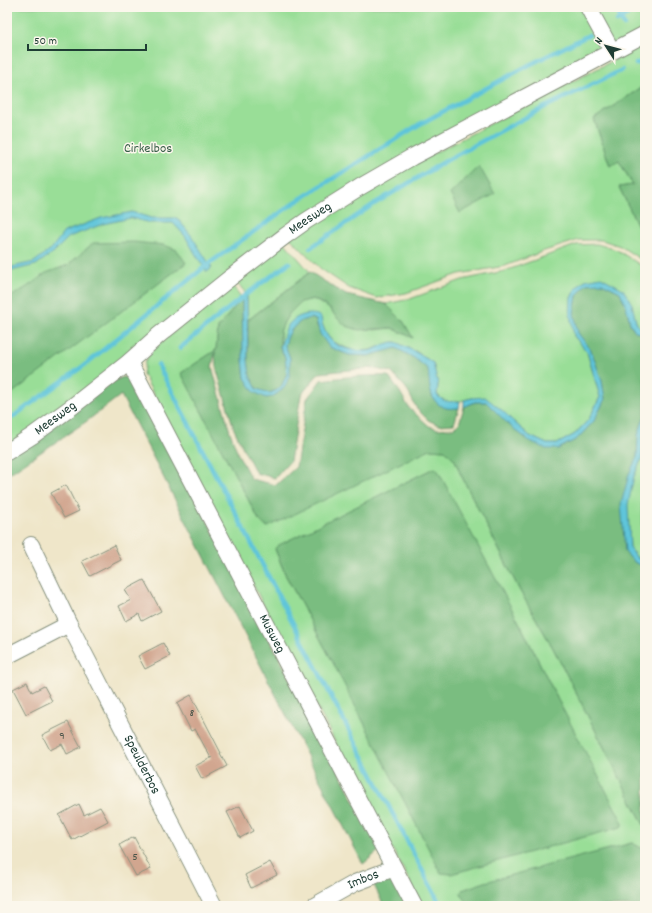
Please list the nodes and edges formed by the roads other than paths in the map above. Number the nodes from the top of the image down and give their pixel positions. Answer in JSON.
{"nodes":[{"id":1,"x":588,"y":7,"type":"edge"},
{"id":2,"x":645,"y":34,"type":"edge"},
{"id":3,"x":612,"y":51,"type":"junction"},
{"id":4,"x":129,"y":362,"type":"junction"},
{"id":5,"x":7,"y":452,"type":"edge"},
{"id":6,"x":31,"y":545,"type":"dead end"},
{"id":7,"x":69,"y":624,"type":"junction"},
{"id":8,"x":7,"y":656,"type":"edge"},
{"id":9,"x":394,"y":868,"type":"junction"},
{"id":10,"x":214,"y":906,"type":"edge"},
{"id":11,"x":314,"y":906,"type":"edge"},
{"id":12,"x":414,"y":906,"type":"edge"}],
"edges":[{"from":1,"to":3,"type":"street"},
{"from":2,"to":3,"type":"street","name":"Meesweg"},
{"from":3,"to":4,"type":"street","name":"Meesweg"},
{"from":4,"to":5,"type":"street","name":"Meesweg"},
{"from":4,"to":9,"type":"street","name":"Musweg"},
{"from":6,"to":7,"type":"street","name":"Speulderbos"},
{"from":7,"to":8,"type":"street"},
{"from":7,"to":10,"type":"street","name":"Speulderbos"},
{"from":9,"to":11,"type":"street","name":"Imbos"},
{"from":9,"to":12,"type":"street","name":"Musweg"}]}
